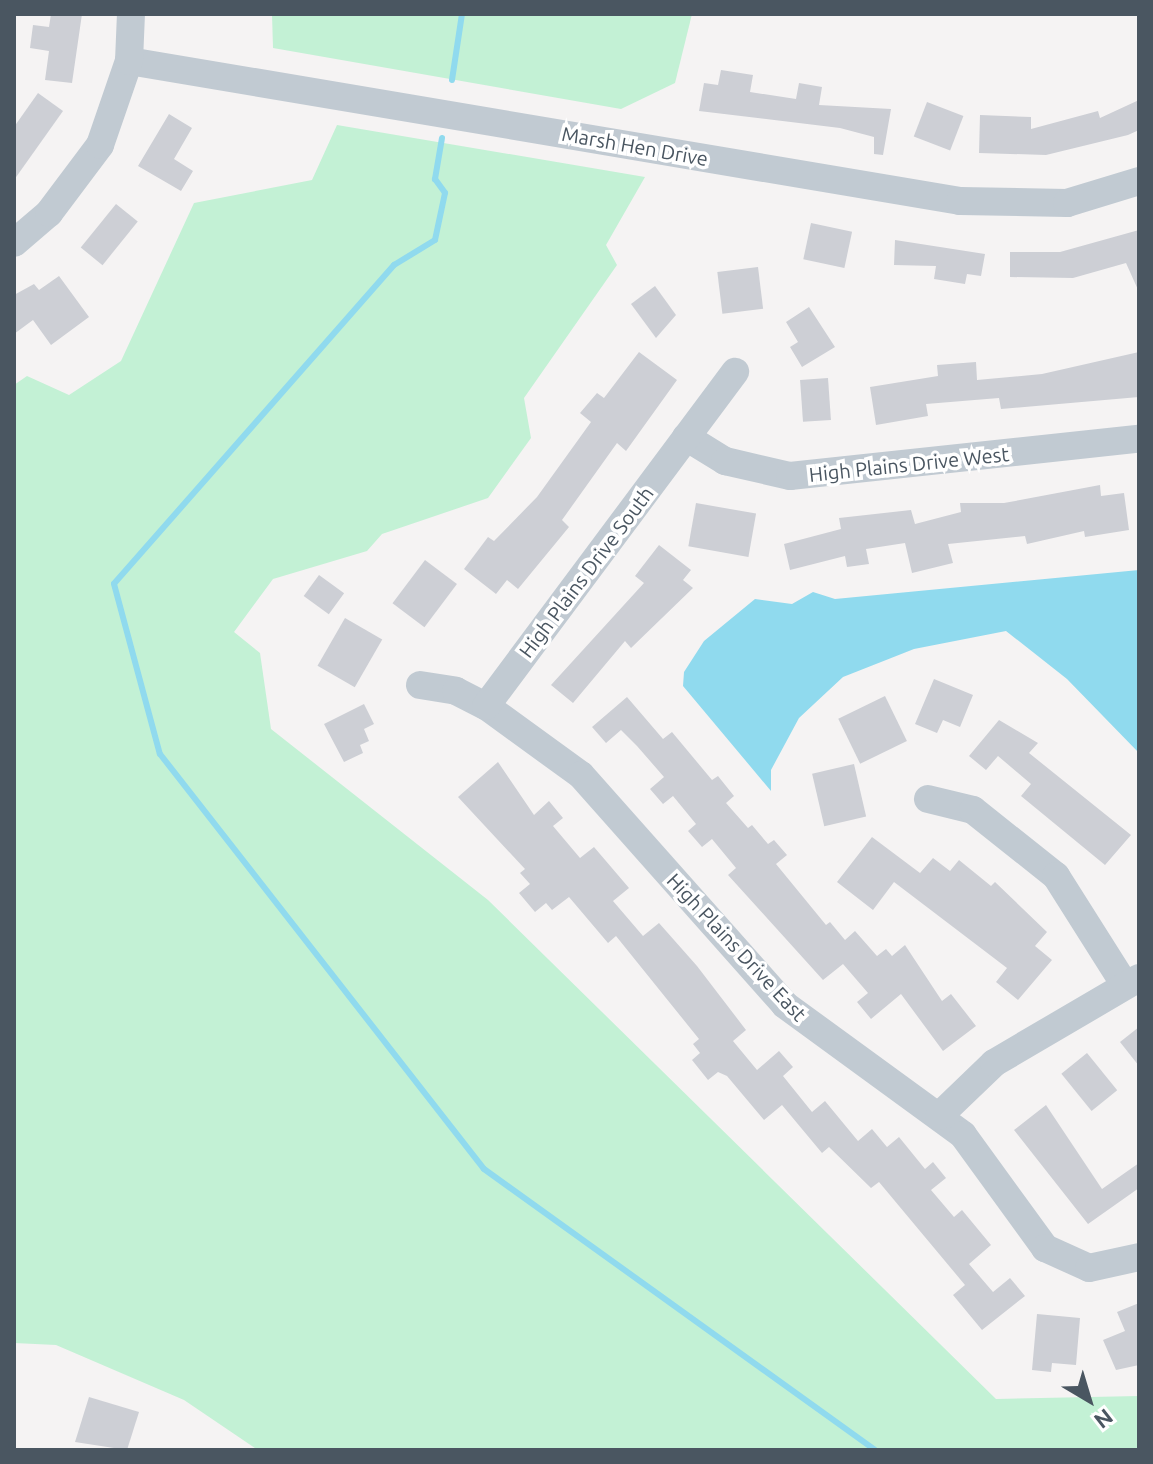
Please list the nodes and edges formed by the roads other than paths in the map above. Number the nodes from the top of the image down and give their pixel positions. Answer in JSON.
{"nodes":[{"id":1,"x":131,"y":14,"type":"edge"},
{"id":2,"x":129,"y":61,"type":"junction"},
{"id":3,"x":1139,"y":181,"type":"edge"},
{"id":4,"x":14,"y":243,"type":"edge"},
{"id":5,"x":735,"y":372,"type":"dead end"},
{"id":6,"x":686,"y":437,"type":"junction"},
{"id":7,"x":1139,"y":439,"type":"edge"},
{"id":8,"x":420,"y":685,"type":"dead end"},
{"id":9,"x":486,"y":706,"type":"junction"},
{"id":10,"x":928,"y":799,"type":"dead end"},
{"id":11,"x":1132,"y":982,"type":"edge"},
{"id":12,"x":939,"y":1116,"type":"junction"},
{"id":13,"x":1139,"y":1257,"type":"edge"}],
"edges":[{"from":1,"to":2,"type":"street"},
{"from":2,"to":3,"type":"street","name":"Marsh Hen Drive"},
{"from":2,"to":4,"type":"street"},
{"from":5,"to":6,"type":"street","name":"High Plains Drive South"},
{"from":6,"to":7,"type":"street","name":"High Plains Drive West"},
{"from":6,"to":9,"type":"street","name":"High Plains Drive South"},
{"from":8,"to":9,"type":"street","name":"High Plains Drive East"},
{"from":9,"to":12,"type":"street","name":"High Plains Drive East"},
{"from":10,"to":11,"type":"street"},
{"from":11,"to":12,"type":"street"},
{"from":12,"to":13,"type":"street","name":"High Plains Drive East"}]}
